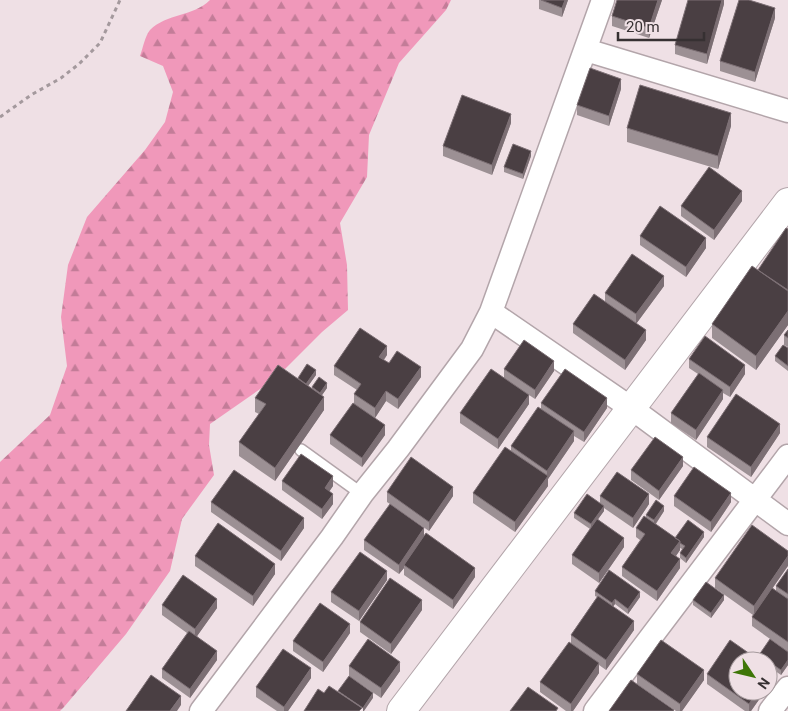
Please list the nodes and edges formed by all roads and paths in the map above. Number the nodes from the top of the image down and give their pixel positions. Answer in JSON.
{"nodes":[{"id":1,"x":120,"y":0,"type":"edge"},
{"id":2,"x":603,"y":0,"type":"edge"},
{"id":3,"x":586,"y":50,"type":"junction"},
{"id":4,"x":788,"y":111,"type":"edge"},
{"id":5,"x":0,"y":117,"type":"edge"},
{"id":6,"x":788,"y":202,"type":"edge"},
{"id":7,"x":491,"y":312,"type":"junction"},
{"id":8,"x":631,"y":408,"type":"junction"},
{"id":9,"x":301,"y":450,"type":"edge"},
{"id":10,"x":788,"y":456,"type":"edge"},
{"id":11,"x":362,"y":494,"type":"junction"},
{"id":12,"x":756,"y":500,"type":"junction"},
{"id":13,"x":788,"y":524,"type":"edge"},
{"id":14,"x":788,"y":688,"type":"edge"},
{"id":15,"x":201,"y":711,"type":"edge"},
{"id":16,"x":401,"y":711,"type":"edge"},
{"id":17,"x":595,"y":711,"type":"edge"},
{"id":18,"x":770,"y":711,"type":"edge"}],
"edges":[{"from":1,"to":5,"type":"path"},
{"from":2,"to":3,"type":"street"},
{"from":3,"to":4,"type":"street"},
{"from":3,"to":7,"type":"street"},
{"from":6,"to":8,"type":"street"},
{"from":7,"to":8,"type":"street"},
{"from":7,"to":11,"type":"street"},
{"from":8,"to":12,"type":"street"},
{"from":8,"to":16,"type":"street"},
{"from":9,"to":11,"type":"lane"},
{"from":10,"to":12,"type":"street"},
{"from":11,"to":15,"type":"street"},
{"from":12,"to":13,"type":"street"},
{"from":12,"to":17,"type":"street"},
{"from":14,"to":18,"type":"street"}]}
